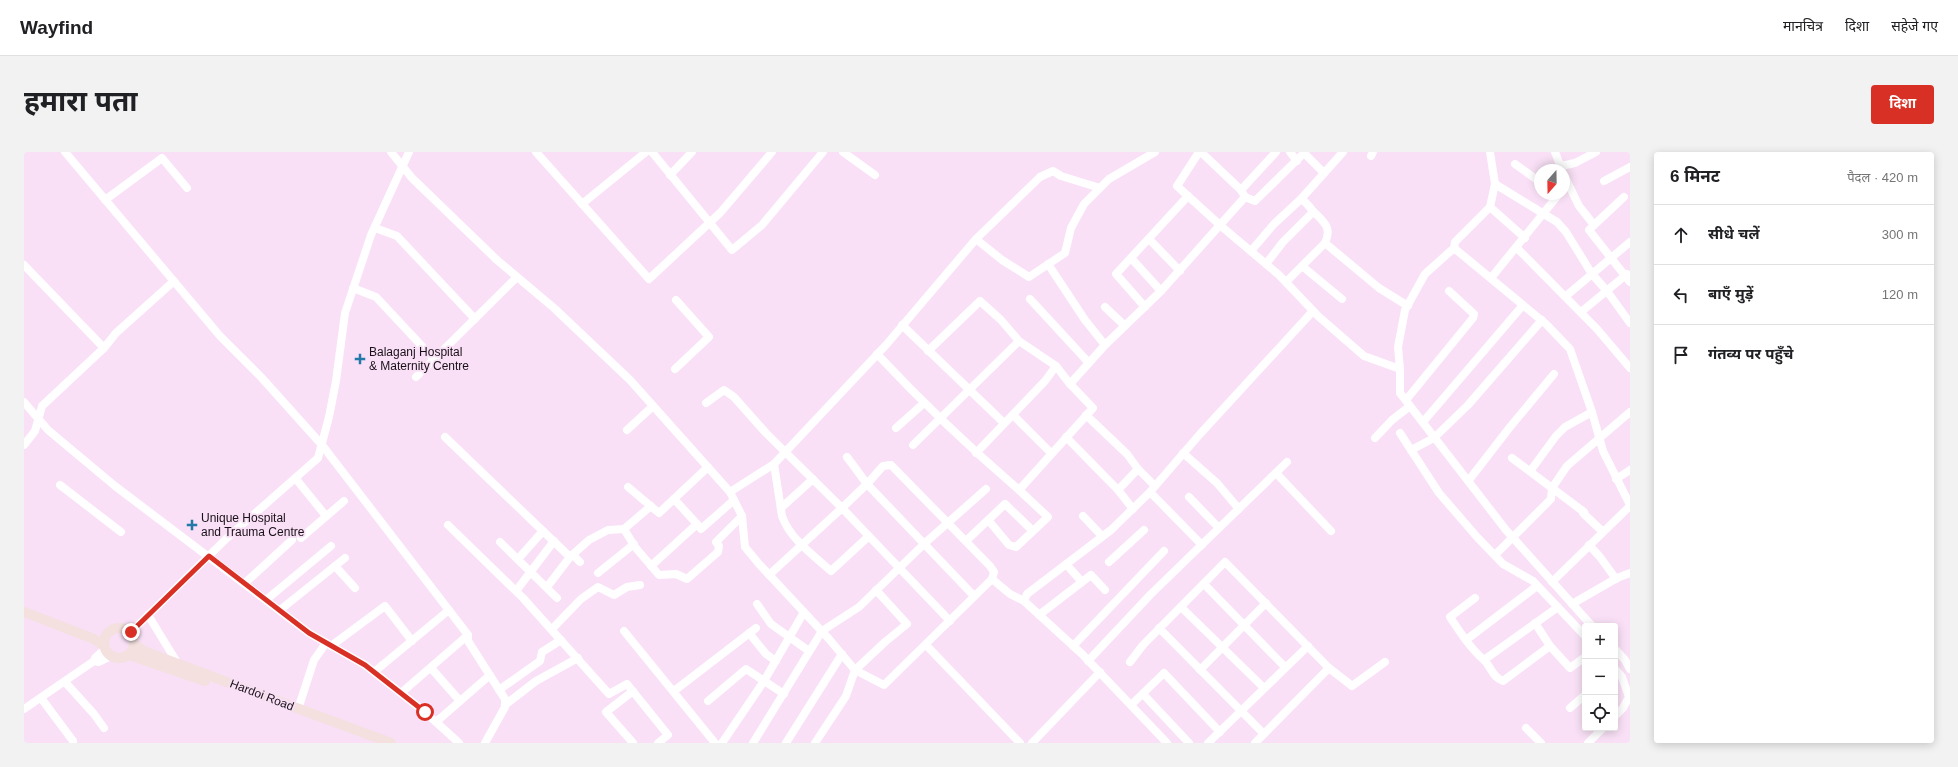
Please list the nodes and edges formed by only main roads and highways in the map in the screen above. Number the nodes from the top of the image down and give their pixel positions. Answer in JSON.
{"nodes":[{"id":1,"x":24,"y":607,"type":"edge"},
{"id":2,"x":24,"y":612,"type":"edge"},
{"id":3,"x":106,"y":635,"type":"junction"},
{"id":4,"x":135,"y":645,"type":"junction"},
{"id":5,"x":107,"y":650,"type":"junction"},
{"id":6,"x":129,"y":655,"type":"junction"},
{"id":7,"x":177,"y":667,"type":"junction"},
{"id":8,"x":371,"y":743,"type":"edge"},
{"id":9,"x":391,"y":743,"type":"edge"}],
"edges":[{"from":1,"to":3,"type":"main road"},
{"from":2,"to":5,"type":"main road"},
{"from":3,"to":4,"type":"main road"},
{"from":3,"to":5,"type":"main road"},
{"from":4,"to":6,"type":"main road"},
{"from":4,"to":7,"type":"main road","name":"Hardoi Road"},
{"from":5,"to":6,"type":"main road"},
{"from":6,"to":7,"type":"main road","name":"Hardoi Road"},
{"from":7,"to":8,"type":"main road","name":"Hardoi Road"},
{"from":7,"to":9,"type":"main road","name":"Hardoi Road"}]}
